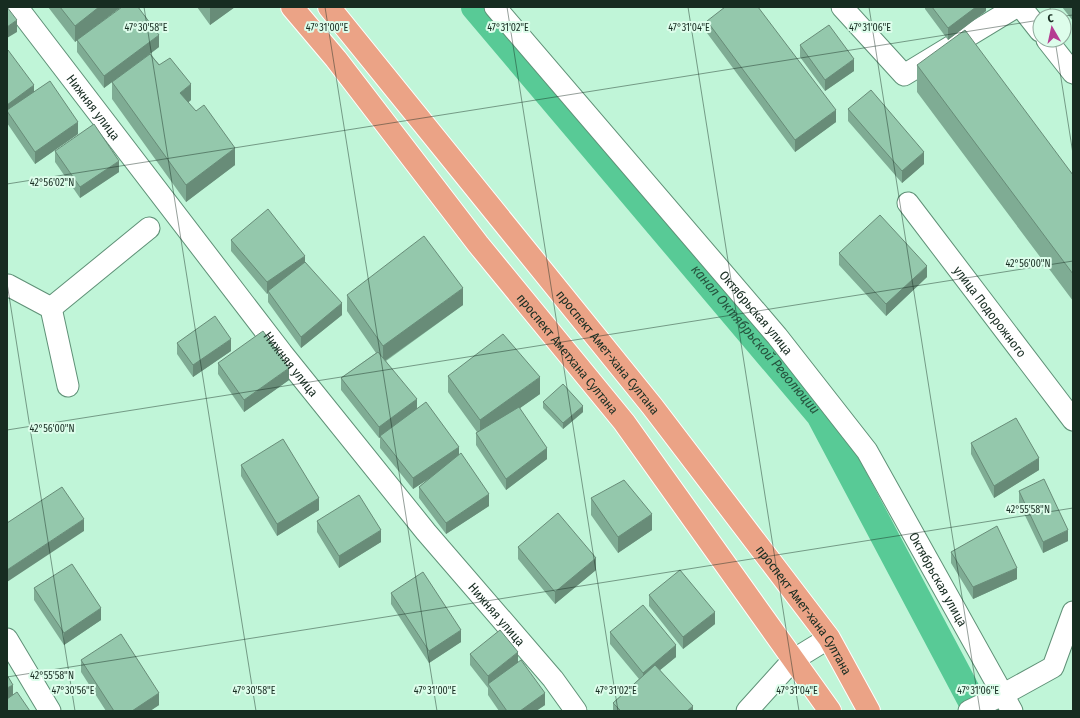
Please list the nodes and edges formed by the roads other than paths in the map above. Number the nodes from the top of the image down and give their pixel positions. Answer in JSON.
{"nodes":[{"id":1,"x":17,"y":7,"type":"edge"},
{"id":2,"x":292,"y":7,"type":"edge"},
{"id":3,"x":329,"y":7,"type":"edge"},
{"id":4,"x":494,"y":7,"type":"edge"},
{"id":5,"x":842,"y":7,"type":"edge"},
{"id":6,"x":1016,"y":7,"type":"edge"},
{"id":7,"x":1021,"y":7,"type":"edge"},
{"id":8,"x":1032,"y":21,"type":"edge"},
{"id":9,"x":1053,"y":48,"type":"edge"},
{"id":10,"x":1073,"y":73,"type":"edge"},
{"id":11,"x":908,"y":204,"type":"dead end"},
{"id":12,"x":149,"y":228,"type":"dead end"},
{"id":13,"x":7,"y":287,"type":"edge"},
{"id":14,"x":51,"y":308,"type":"junction"},
{"id":15,"x":68,"y":386,"type":"dead end"},
{"id":16,"x":1073,"y":420,"type":"edge"},
{"id":17,"x":1073,"y":612,"type":"edge"},
{"id":18,"x":829,"y":638,"type":"junction"},
{"id":19,"x":7,"y":639,"type":"edge"},
{"id":20,"x":793,"y":660,"type":"junction"},
{"id":21,"x":1008,"y":703,"type":"edge"},
{"id":22,"x":50,"y":711,"type":"edge"},
{"id":23,"x":576,"y":711,"type":"edge"},
{"id":24,"x":747,"y":711,"type":"edge"},
{"id":25,"x":830,"y":711,"type":"edge"},
{"id":26,"x":869,"y":711,"type":"edge"},
{"id":27,"x":969,"y":711,"type":"edge"}],
"edges":[{"from":1,"to":23,"type":"street","name":"Нижняя улица"},
{"from":2,"to":20,"type":"main road","name":"проспект Аметхана Султана"},
{"from":3,"to":18,"type":"main road","name":"проспект Амет-хана Султана"},
{"from":4,"to":21,"type":"street","name":"Октябрьская улица"},
{"from":5,"to":6,"type":"street"},
{"from":7,"to":8,"type":"street"},
{"from":9,"to":10,"type":"street"},
{"from":11,"to":16,"type":"street","name":"улица Подорожного"},
{"from":12,"to":14,"type":"street"},
{"from":13,"to":14,"type":"street"},
{"from":14,"to":15,"type":"street"},
{"from":17,"to":21,"type":"street"},
{"from":18,"to":20,"type":"street"},
{"from":18,"to":26,"type":"main road","name":"проспект Амет-хана Султана"},
{"from":19,"to":22,"type":"street"},
{"from":20,"to":24,"type":"street"},
{"from":20,"to":25,"type":"main road","name":"проспект Аметхана Султана"},
{"from":21,"to":27,"type":"street"}]}
